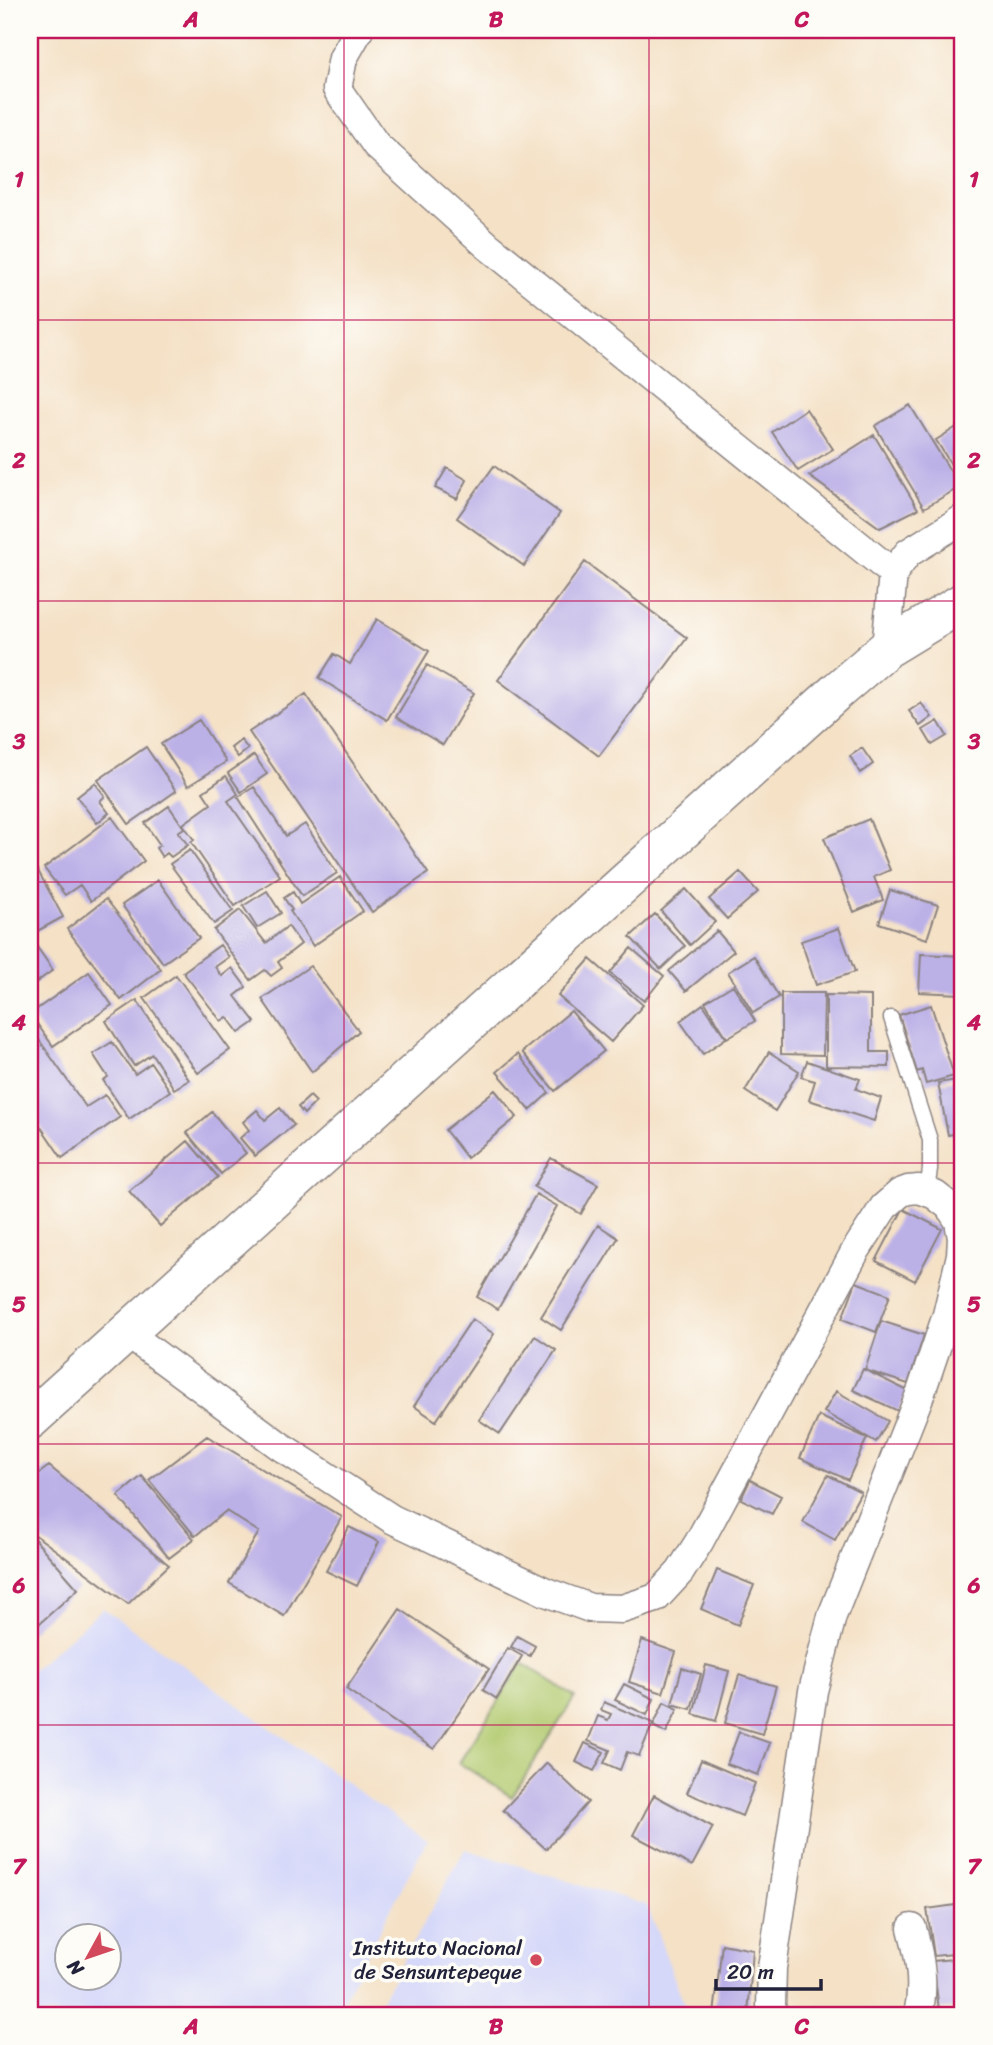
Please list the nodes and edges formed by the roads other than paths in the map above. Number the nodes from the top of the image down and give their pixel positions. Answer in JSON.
{"nodes":[{"id":1,"x":359,"y":30,"type":"edge"},
{"id":2,"x":963,"y":519,"type":"edge"},
{"id":3,"x":893,"y":573,"type":"junction"},
{"id":4,"x":963,"y":602,"type":"edge"},
{"id":5,"x":886,"y":649,"type":"junction"},
{"id":6,"x":891,"y":1018,"type":"dead end"},
{"id":7,"x":927,"y":1192,"type":"junction"},
{"id":8,"x":127,"y":1333,"type":"junction"},
{"id":9,"x":30,"y":1420,"type":"edge"},
{"id":10,"x":912,"y":1928,"type":"dead end"},
{"id":11,"x":773,"y":2015,"type":"edge"},
{"id":12,"x":918,"y":2015,"type":"edge"}],
"edges":[{"from":1,"to":3,"type":"street"},
{"from":2,"to":3,"type":"street"},
{"from":3,"to":5,"type":"street"},
{"from":4,"to":5,"type":"main road"},
{"from":5,"to":8,"type":"main road"},
{"from":6,"to":7,"type":"lane"},
{"from":7,"to":8,"type":"street"},
{"from":7,"to":11,"type":"street"},
{"from":8,"to":9,"type":"main road"},
{"from":10,"to":12,"type":"street"}]}
